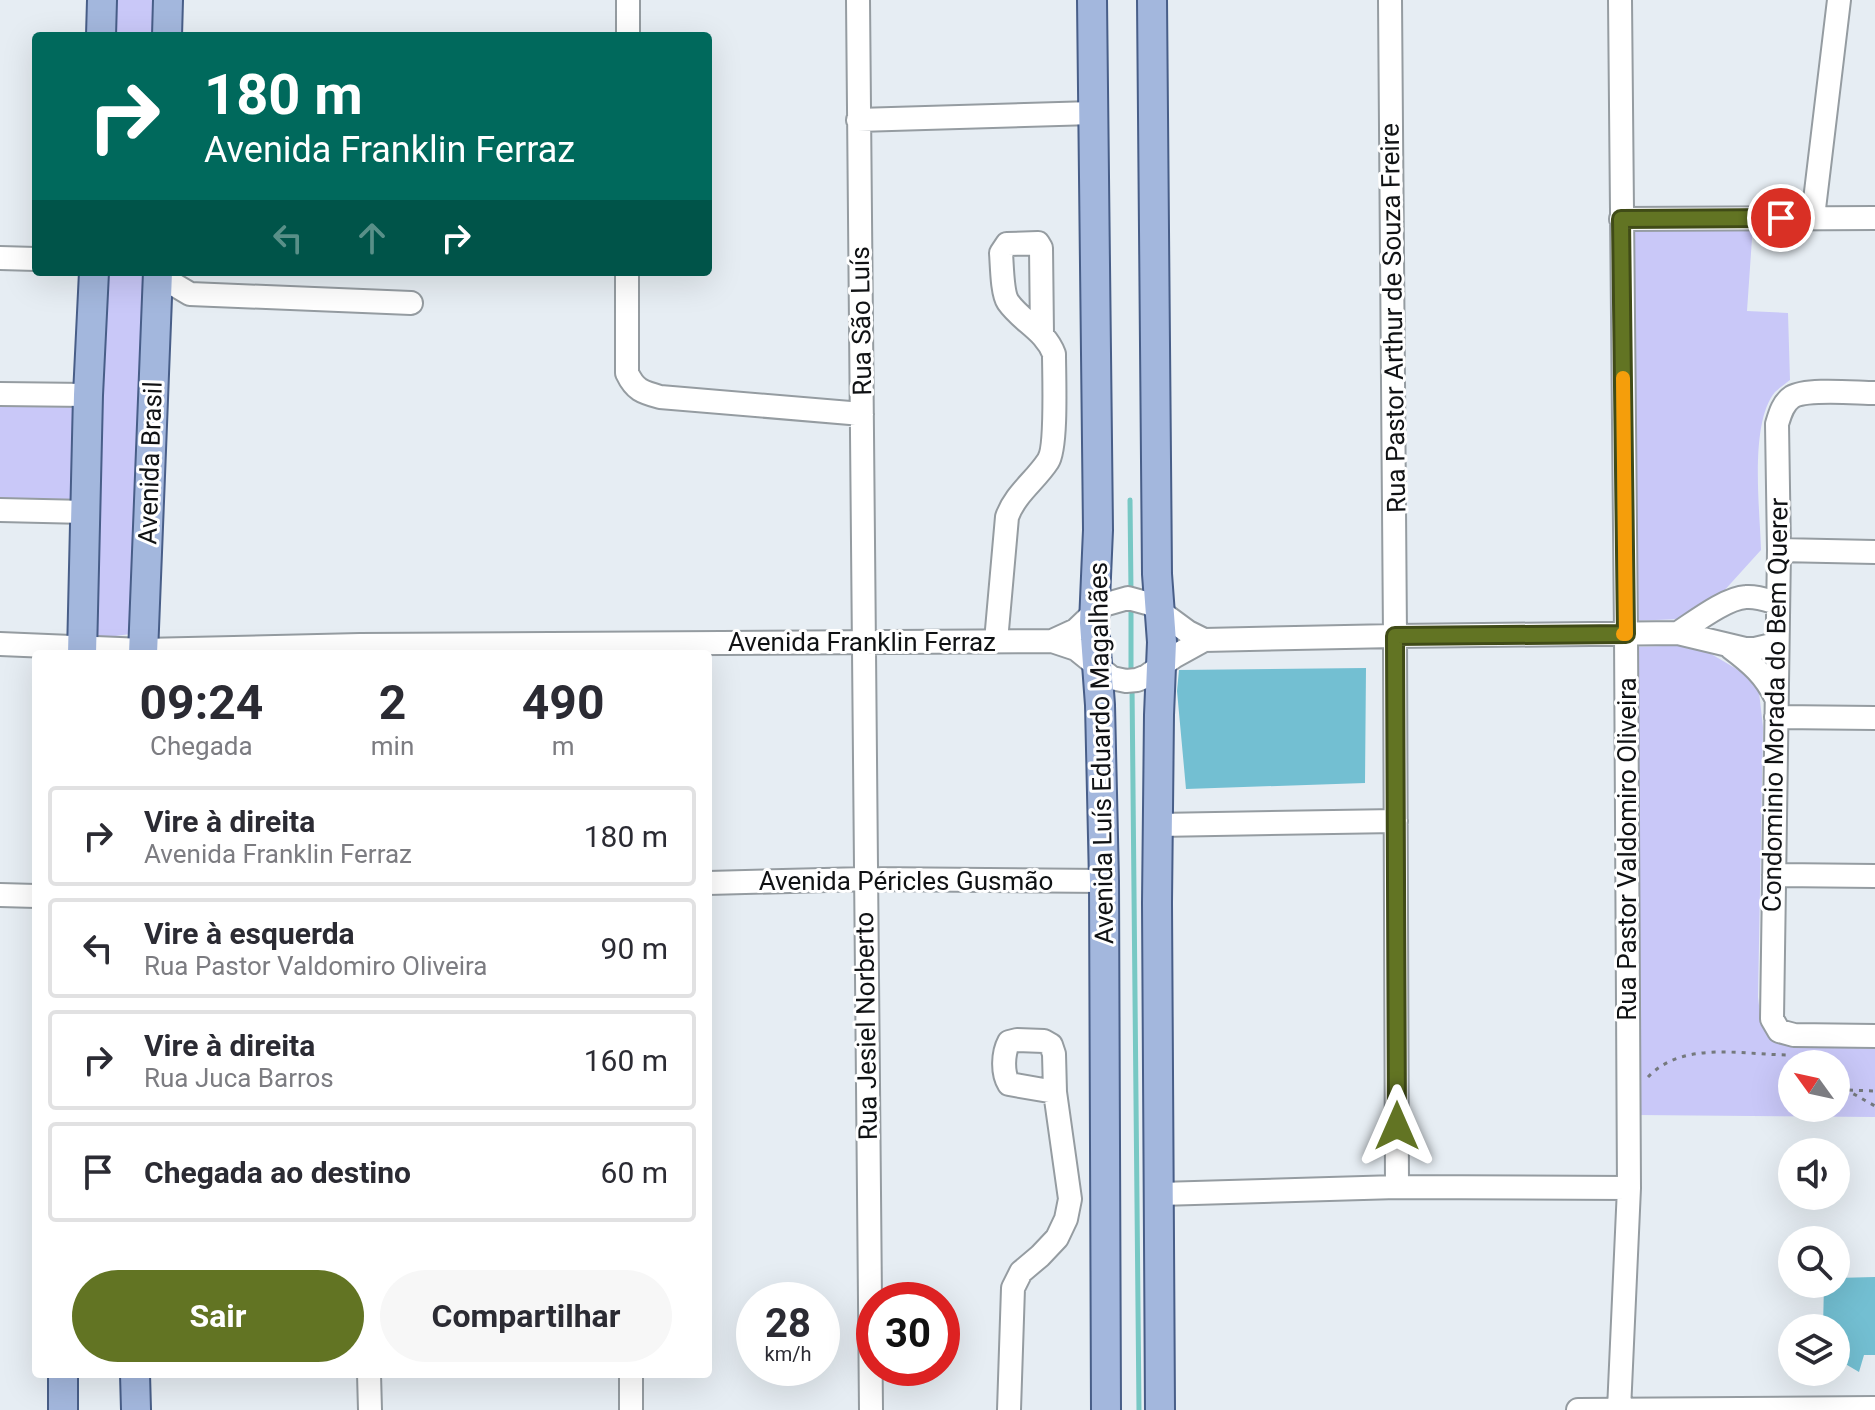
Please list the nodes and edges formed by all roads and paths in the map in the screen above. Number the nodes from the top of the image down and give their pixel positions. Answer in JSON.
{"nodes":[{"id":1,"x":102,"y":0,"type":"edge"},
{"id":2,"x":168,"y":0,"type":"edge"},
{"id":3,"x":628,"y":0,"type":"edge"},
{"id":4,"x":858,"y":0,"type":"edge"},
{"id":5,"x":1092,"y":0,"type":"edge"},
{"id":6,"x":1152,"y":0,"type":"edge"},
{"id":7,"x":1390,"y":0,"type":"edge"},
{"id":8,"x":1620,"y":0,"type":"edge"},
{"id":9,"x":1839,"y":0,"type":"edge"},
{"id":10,"x":101,"y":32,"type":"edge"},
{"id":11,"x":167,"y":32,"type":"edge"},
{"id":12,"x":628,"y":32,"type":"edge"},
{"id":13,"x":1093,"y":113,"type":"junction"},
{"id":14,"x":858,"y":120,"type":"junction"},
{"id":15,"x":1813,"y":217,"type":"junction"},
{"id":16,"x":1875,"y":218,"type":"edge"},
{"id":17,"x":1621,"y":219,"type":"junction"},
{"id":18,"x":0,"y":258,"type":"edge"},
{"id":19,"x":32,"y":259,"type":"edge"},
{"id":20,"x":94,"y":276,"type":"edge"},
{"id":21,"x":158,"y":276,"type":"edge"},
{"id":22,"x":161,"y":276,"type":"edge"},
{"id":23,"x":627,"y":276,"type":"edge"},
{"id":24,"x":190,"y":294,"type":"junction"},
{"id":25,"x":411,"y":303,"type":"dead end"},
{"id":26,"x":155,"y":320,"type":"junction"},
{"id":27,"x":1042,"y":334,"type":"dead end"},
{"id":28,"x":1875,"y":393,"type":"edge"},
{"id":29,"x":0,"y":394,"type":"edge"},
{"id":30,"x":88,"y":395,"type":"junction"},
{"id":31,"x":862,"y":414,"type":"junction"},
{"id":32,"x":0,"y":510,"type":"edge"},
{"id":33,"x":86,"y":512,"type":"junction"},
{"id":34,"x":1875,"y":552,"type":"edge"},
{"id":35,"x":1778,"y":555,"type":"junction"},
{"id":36,"x":1740,"y":598,"type":"junction"},
{"id":37,"x":1777,"y":603,"type":"junction"},
{"id":38,"x":1154,"y":606,"type":"junction"},
{"id":39,"x":1101,"y":608,"type":"junction"},
{"id":40,"x":1678,"y":633,"type":"junction"},
{"id":41,"x":1626,"y":634,"type":"junction"},
{"id":42,"x":1395,"y":636,"type":"junction"},
{"id":43,"x":1204,"y":640,"type":"junction"},
{"id":44,"x":862,"y":641,"type":"junction"},
{"id":45,"x":996,"y":641,"type":"junction"},
{"id":46,"x":1052,"y":641,"type":"junction"},
{"id":47,"x":0,"y":644,"type":"edge"},
{"id":48,"x":1776,"y":644,"type":"junction"},
{"id":49,"x":1726,"y":645,"type":"junction"},
{"id":50,"x":625,"y":648,"type":"edge"},
{"id":51,"x":82,"y":650,"type":"edge"},
{"id":52,"x":143,"y":650,"type":"edge"},
{"id":53,"x":360,"y":650,"type":"edge"},
{"id":54,"x":1154,"y":671,"type":"junction"},
{"id":55,"x":1104,"y":672,"type":"junction"},
{"id":56,"x":1776,"y":707,"type":"junction"},
{"id":57,"x":1875,"y":718,"type":"edge"},
{"id":58,"x":1396,"y":821,"type":"junction"},
{"id":59,"x":1158,"y":825,"type":"junction"},
{"id":60,"x":1774,"y":875,"type":"junction"},
{"id":61,"x":1875,"y":876,"type":"edge"},
{"id":62,"x":865,"y":879,"type":"junction"},
{"id":63,"x":1104,"y":881,"type":"junction"},
{"id":64,"x":712,"y":883,"type":"edge"},
{"id":65,"x":0,"y":895,"type":"edge"},
{"id":66,"x":32,"y":896,"type":"edge"},
{"id":67,"x":1875,"y":1036,"type":"edge"},
{"id":68,"x":1778,"y":1055,"type":"edge"},
{"id":69,"x":1850,"y":1090,"type":"edge"},
{"id":70,"x":1875,"y":1091,"type":"edge"},
{"id":71,"x":1055,"y":1092,"type":"dead end"},
{"id":72,"x":1850,"y":1093,"type":"edge"},
{"id":73,"x":1628,"y":1099,"type":"junction"},
{"id":74,"x":1875,"y":1106,"type":"edge"},
{"id":75,"x":1397,"y":1187,"type":"junction"},
{"id":76,"x":1629,"y":1188,"type":"junction"},
{"id":77,"x":1160,"y":1194,"type":"junction"},
{"id":78,"x":63,"y":1378,"type":"edge"},
{"id":79,"x":135,"y":1378,"type":"edge"},
{"id":80,"x":369,"y":1378,"type":"edge"},
{"id":81,"x":631,"y":1378,"type":"edge"},
{"id":82,"x":1875,"y":1408,"type":"edge"},
{"id":83,"x":63,"y":1410,"type":"edge"},
{"id":84,"x":136,"y":1410,"type":"edge"},
{"id":85,"x":370,"y":1410,"type":"edge"},
{"id":86,"x":631,"y":1410,"type":"edge"},
{"id":87,"x":871,"y":1410,"type":"edge"},
{"id":88,"x":1009,"y":1410,"type":"edge"},
{"id":89,"x":1106,"y":1410,"type":"edge"},
{"id":90,"x":1160,"y":1410,"type":"edge"},
{"id":91,"x":1578,"y":1410,"type":"edge"},
{"id":92,"x":1619,"y":1410,"type":"edge"}],
"edges":[{"from":1,"to":10,"type":"main road"},
{"from":2,"to":11,"type":"main road"},
{"from":3,"to":12,"type":"street"},
{"from":4,"to":14,"type":"street","name":"Rua São Luís"},
{"from":5,"to":13,"type":"main road","name":"Avenida Luís Eduardo Magalhães"},
{"from":6,"to":38,"type":"main road","name":"Avenida Luís Eduardo Magalhães"},
{"from":7,"to":42,"type":"street","name":"Rua Pastor Arthur de Souza Freire"},
{"from":8,"to":17,"type":"street","name":"Rua Pastor Valdomiro Oliveira"},
{"from":9,"to":15,"type":"street"},
{"from":13,"to":14,"type":"street"},
{"from":13,"to":39,"type":"main road","name":"Avenida Luís Eduardo Magalhães"},
{"from":14,"to":31,"type":"street","name":"Rua São Luís"},
{"from":15,"to":16,"type":"street"},
{"from":15,"to":17,"type":"street"},
{"from":17,"to":41,"type":"street","name":"Rua Pastor Valdomiro Oliveira"},
{"from":18,"to":19,"type":"street"},
{"from":20,"to":30,"type":"main road"},
{"from":21,"to":26,"type":"main road","name":"Avenida Brasil"},
{"from":22,"to":24,"type":"street"},
{"from":23,"to":31,"type":"street"},
{"from":24,"to":25,"type":"street"},
{"from":24,"to":26,"type":"street"},
{"from":26,"to":52,"type":"main road","name":"Avenida Brasil"},
{"from":27,"to":45,"type":"street"},
{"from":28,"to":35,"type":"street","name":"Condominio Morada do Bem Querer"},
{"from":29,"to":30,"type":"street"},
{"from":30,"to":33,"type":"main road"},
{"from":31,"to":44,"type":"street","name":"Rua São Luís"},
{"from":32,"to":33,"type":"street"},
{"from":33,"to":51,"type":"main road"},
{"from":34,"to":35,"type":"street"},
{"from":35,"to":36,"type":"street"},
{"from":35,"to":37,"type":"street","name":"Condominio Morada do Bem Querer"},
{"from":36,"to":37,"type":"street"},
{"from":36,"to":40,"type":"street"},
{"from":37,"to":48,"type":"street","name":"Condominio Morada do Bem Querer"},
{"from":38,"to":39,"type":"street"},
{"from":38,"to":43,"type":"street"},
{"from":38,"to":54,"type":"main road","name":"Avenida Luís Eduardo Magalhães"},
{"from":39,"to":46,"type":"street"},
{"from":39,"to":55,"type":"main road","name":"Avenida Luís Eduardo Magalhães"},
{"from":40,"to":41,"type":"street"},
{"from":40,"to":49,"type":"street"},
{"from":41,"to":42,"type":"street"},
{"from":41,"to":73,"type":"street","name":"Rua Pastor Valdomiro Oliveira"},
{"from":42,"to":43,"type":"street"},
{"from":42,"to":58,"type":"street","name":"Rua Pastor Arthur de Souza Freire"},
{"from":43,"to":54,"type":"street"},
{"from":44,"to":45,"type":"street","name":"Avenida Franklin Ferraz"},
{"from":44,"to":50,"type":"street","name":"Avenida Franklin Ferraz"},
{"from":44,"to":62,"type":"street","name":"Rua Jesiel Norberto"},
{"from":45,"to":46,"type":"street","name":"Avenida Franklin Ferraz"},
{"from":46,"to":55,"type":"street"},
{"from":47,"to":51,"type":"street","name":"Avenida Franklin Ferraz"},
{"from":48,"to":49,"type":"street"},
{"from":48,"to":56,"type":"street","name":"Condominio Morada do Bem Querer"},
{"from":49,"to":56,"type":"street"},
{"from":50,"to":53,"type":"street","name":"Avenida Franklin Ferraz"},
{"from":54,"to":55,"type":"street"},
{"from":54,"to":59,"type":"main road","name":"Avenida Luís Eduardo Magalhães"},
{"from":55,"to":63,"type":"main road","name":"Avenida Luís Eduardo Magalhães"},
{"from":56,"to":57,"type":"street"},
{"from":56,"to":60,"type":"street","name":"Condominio Morada do Bem Querer"},
{"from":58,"to":59,"type":"street"},
{"from":58,"to":75,"type":"street","name":"Rua Pastor Arthur de Souza Freire"},
{"from":59,"to":77,"type":"main road","name":"Avenida Luís Eduardo Magalhães"},
{"from":60,"to":61,"type":"street"},
{"from":60,"to":67,"type":"street","name":"Condominio Morada do Bem Querer"},
{"from":62,"to":63,"type":"street","name":"Avenida Péricles Gusmão"},
{"from":62,"to":64,"type":"street","name":"Avenida Péricles Gusmão"},
{"from":62,"to":87,"type":"street","name":"Rua Jesiel Norberto"},
{"from":63,"to":89,"type":"main road","name":"Avenida Luís Eduardo Magalhães"},
{"from":65,"to":66,"type":"street"},
{"from":68,"to":73,"type":"path"},
{"from":69,"to":70,"type":"path"},
{"from":71,"to":88,"type":"street"},
{"from":72,"to":74,"type":"path"},
{"from":73,"to":76,"type":"street","name":"Rua Pastor Valdomiro Oliveira"},
{"from":75,"to":76,"type":"street"},
{"from":75,"to":77,"type":"street"},
{"from":76,"to":92,"type":"street","name":"Rua Pastor Valdomiro Oliveira"},
{"from":77,"to":90,"type":"main road","name":"Avenida Luís Eduardo Magalhães"},
{"from":78,"to":83,"type":"main road"},
{"from":79,"to":84,"type":"main road"},
{"from":80,"to":85,"type":"street"},
{"from":81,"to":86,"type":"street"},
{"from":82,"to":92,"type":"street"},
{"from":91,"to":92,"type":"street"}]}
